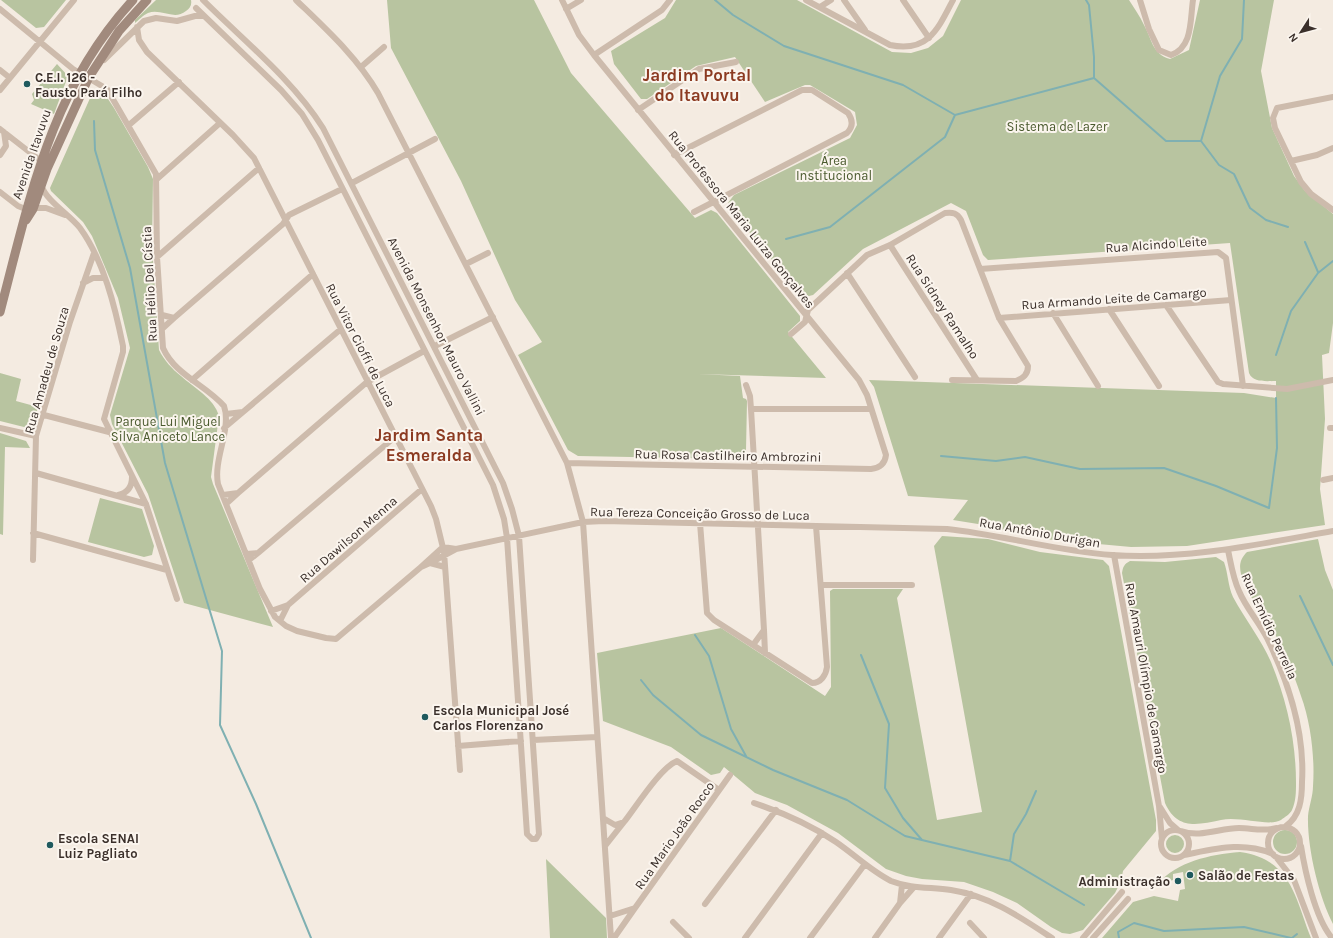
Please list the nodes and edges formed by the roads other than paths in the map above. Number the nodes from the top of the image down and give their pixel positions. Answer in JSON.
{"nodes":[{"id":1,"x":74,"y":0,"type":"edge"},
{"id":2,"x":133,"y":0,"type":"edge"},
{"id":3,"x":147,"y":0,"type":"edge"},
{"id":4,"x":204,"y":0,"type":"edge"},
{"id":5,"x":296,"y":0,"type":"edge"},
{"id":6,"x":562,"y":0,"type":"edge"},
{"id":7,"x":581,"y":0,"type":"edge"},
{"id":8,"x":670,"y":0,"type":"edge"},
{"id":9,"x":806,"y":0,"type":"edge"},
{"id":10,"x":831,"y":0,"type":"edge"},
{"id":11,"x":844,"y":0,"type":"edge"},
{"id":12,"x":903,"y":0,"type":"edge"},
{"id":13,"x":953,"y":0,"type":"edge"},
{"id":14,"x":1140,"y":0,"type":"edge"},
{"id":15,"x":1193,"y":0,"type":"edge"},
{"id":16,"x":820,"y":7,"type":"junction"},
{"id":17,"x":196,"y":8,"type":"junction"},
{"id":18,"x":0,"y":9,"type":"edge"},
{"id":19,"x":566,"y":9,"type":"junction"},
{"id":20,"x":204,"y":16,"type":"junction"},
{"id":21,"x":182,"y":20,"type":"junction"},
{"id":22,"x":137,"y":27,"type":"junction"},
{"id":23,"x":865,"y":31,"type":"junction"},
{"id":24,"x":929,"y":38,"type":"junction"},
{"id":25,"x":40,"y":42,"type":"junction"},
{"id":26,"x":384,"y":47,"type":"dead end"},
{"id":27,"x":594,"y":55,"type":"junction"},
{"id":28,"x":736,"y":62,"type":"dead end"},
{"id":29,"x":361,"y":67,"type":"junction"},
{"id":30,"x":0,"y":70,"type":"edge"},
{"id":31,"x":79,"y":72,"type":"junction"},
{"id":32,"x":91,"y":74,"type":"junction"},
{"id":33,"x":10,"y":78,"type":"junction"},
{"id":34,"x":179,"y":82,"type":"junction"},
{"id":35,"x":0,"y":90,"type":"edge"},
{"id":36,"x":1331,"y":97,"type":"edge"},
{"id":37,"x":638,"y":110,"type":"junction"},
{"id":38,"x":220,"y":123,"type":"junction"},
{"id":39,"x":130,"y":125,"type":"junction"},
{"id":40,"x":2,"y":130,"type":"edge"},
{"id":41,"x":435,"y":139,"type":"dead end"},
{"id":42,"x":24,"y":148,"type":"junction"},
{"id":43,"x":1333,"y":148,"type":"edge"},
{"id":44,"x":410,"y":153,"type":"junction"},
{"id":45,"x":2,"y":154,"type":"edge"},
{"id":46,"x":674,"y":155,"type":"junction"},
{"id":47,"x":41,"y":161,"type":"junction"},
{"id":48,"x":1291,"y":161,"type":"junction"},
{"id":49,"x":259,"y":168,"type":"junction"},
{"id":50,"x":157,"y":176,"type":"junction"},
{"id":51,"x":352,"y":183,"type":"junction"},
{"id":52,"x":41,"y":185,"type":"junction"},
{"id":53,"x":342,"y":188,"type":"junction"},
{"id":54,"x":0,"y":192,"type":"edge"},
{"id":55,"x":714,"y":201,"type":"junction"},
{"id":56,"x":29,"y":209,"type":"junction"},
{"id":57,"x":1333,"y":210,"type":"edge"},
{"id":58,"x":694,"y":212,"type":"dead end"},
{"id":59,"x":68,"y":216,"type":"junction"},
{"id":60,"x":286,"y":220,"type":"junction"},
{"id":61,"x":171,"y":243,"type":"junction"},
{"id":62,"x":890,"y":245,"type":"junction"},
{"id":63,"x":157,"y":246,"type":"junction"},
{"id":64,"x":94,"y":253,"type":"junction"},
{"id":65,"x":488,"y":253,"type":"dead end"},
{"id":66,"x":157,"y":256,"type":"junction"},
{"id":67,"x":466,"y":264,"type":"junction"},
{"id":68,"x":980,"y":269,"type":"junction"},
{"id":69,"x":847,"y":273,"type":"junction"},
{"id":70,"x":313,"y":274,"type":"junction"},
{"id":71,"x":105,"y":278,"type":"junction"},
{"id":72,"x":83,"y":283,"type":"junction"},
{"id":73,"x":1231,"y":300,"type":"junction"},
{"id":74,"x":1166,"y":305,"type":"junction"},
{"id":75,"x":1109,"y":309,"type":"junction"},
{"id":76,"x":0,"y":312,"type":"edge"},
{"id":77,"x":1053,"y":313,"type":"junction"},
{"id":78,"x":162,"y":315,"type":"junction"},
{"id":79,"x":807,"y":315,"type":"junction"},
{"id":80,"x":493,"y":317,"type":"junction"},
{"id":81,"x":174,"y":318,"type":"junction"},
{"id":82,"x":999,"y":318,"type":"junction"},
{"id":83,"x":162,"y":328,"type":"junction"},
{"id":84,"x":341,"y":329,"type":"junction"},
{"id":85,"x":791,"y":334,"type":"dead end"},
{"id":86,"x":435,"y":346,"type":"junction"},
{"id":87,"x":424,"y":351,"type":"junction"},
{"id":88,"x":915,"y":377,"type":"dead end"},
{"id":89,"x":192,"y":380,"type":"junction"},
{"id":90,"x":952,"y":380,"type":"dead end"},
{"id":91,"x":977,"y":380,"type":"junction"},
{"id":92,"x":1333,"y":380,"type":"edge"},
{"id":93,"x":367,"y":382,"type":"junction"},
{"id":94,"x":746,"y":385,"type":"dead end"},
{"id":95,"x":1098,"y":386,"type":"dead end"},
{"id":96,"x":1159,"y":386,"type":"dead end"},
{"id":97,"x":1243,"y":386,"type":"junction"},
{"id":98,"x":751,"y":409,"type":"junction"},
{"id":99,"x":872,"y":409,"type":"junction"},
{"id":100,"x":243,"y":412,"type":"junction"},
{"id":101,"x":226,"y":414,"type":"junction"},
{"id":102,"x":44,"y":415,"type":"junction"},
{"id":103,"x":0,"y":428,"type":"edge"},
{"id":104,"x":224,"y":428,"type":"junction"},
{"id":105,"x":109,"y":432,"type":"junction"},
{"id":106,"x":36,"y":436,"type":"junction"},
{"id":107,"x":396,"y":436,"type":"junction"},
{"id":108,"x":886,"y":460,"type":"joint"},
{"id":109,"x":567,"y":463,"type":"junction"},
{"id":110,"x":754,"y":466,"type":"junction"},
{"id":111,"x":36,"y":473,"type":"junction"},
{"id":112,"x":132,"y":477,"type":"junction"},
{"id":113,"x":1333,"y":478,"type":"edge"},
{"id":114,"x":1324,"y":480,"type":"dead end"},
{"id":115,"x":422,"y":489,"type":"junction"},
{"id":116,"x":238,"y":493,"type":"junction"},
{"id":117,"x":116,"y":496,"type":"junction"},
{"id":118,"x":223,"y":496,"type":"junction"},
{"id":119,"x":227,"y":503,"type":"junction"},
{"id":120,"x":146,"y":504,"type":"junction"},
{"id":121,"x":583,"y":522,"type":"junction"},
{"id":122,"x":700,"y":523,"type":"junction"},
{"id":123,"x":758,"y":523,"type":"junction"},
{"id":124,"x":816,"y":526,"type":"junction"},
{"id":125,"x":947,"y":529,"type":"joint"},
{"id":126,"x":1333,"y":531,"type":"edge"},
{"id":127,"x":33,"y":533,"type":"junction"},
{"id":128,"x":519,"y":536,"type":"junction"},
{"id":129,"x":507,"y":538,"type":"junction"},
{"id":130,"x":443,"y":547,"type":"junction"},
{"id":131,"x":456,"y":549,"type":"junction"},
{"id":132,"x":1228,"y":550,"type":"junction"},
{"id":133,"x":1114,"y":555,"type":"junction"},
{"id":134,"x":444,"y":556,"type":"junction"},
{"id":135,"x":247,"y":557,"type":"junction"},
{"id":136,"x":33,"y":560,"type":"dead end"},
{"id":137,"x":430,"y":563,"type":"junction"},
{"id":138,"x":421,"y":567,"type":"junction"},
{"id":139,"x":445,"y":567,"type":"junction"},
{"id":140,"x":167,"y":570,"type":"junction"},
{"id":141,"x":821,"y":585,"type":"junction"},
{"id":142,"x":912,"y":585,"type":"dead end"},
{"id":143,"x":177,"y":600,"type":"dead end"},
{"id":144,"x":288,"y":605,"type":"junction"},
{"id":145,"x":271,"y":611,"type":"junction"},
{"id":146,"x":277,"y":619,"type":"junction"},
{"id":147,"x":764,"y":630,"type":"junction"},
{"id":148,"x":754,"y":645,"type":"junction"},
{"id":149,"x":765,"y":653,"type":"junction"},
{"id":150,"x":597,"y":737,"type":"junction"},
{"id":151,"x":521,"y":740,"type":"junction"},
{"id":152,"x":533,"y":740,"type":"junction"},
{"id":153,"x":458,"y":746,"type":"junction"},
{"id":154,"x":460,"y":770,"type":"dead end"},
{"id":155,"x":730,"y":775,"type":"dead end"},
{"id":156,"x":719,"y":790,"type":"junction"},
{"id":157,"x":754,"y":803,"type":"dead end"},
{"id":158,"x":1159,"y":806,"type":"junction"},
{"id":159,"x":776,"y":810,"type":"junction"},
{"id":160,"x":603,"y":818,"type":"junction"},
{"id":161,"x":624,"y":822,"type":"junction"},
{"id":162,"x":615,"y":825,"type":"junction"},
{"id":163,"x":1286,"y":826,"type":"junction"},
{"id":164,"x":604,"y":828,"type":"junction"},
{"id":165,"x":1277,"y":828,"type":"junction"},
{"id":166,"x":1180,"y":830,"type":"junction"},
{"id":167,"x":822,"y":833,"type":"junction"},
{"id":168,"x":1162,"y":839,"type":"junction"},
{"id":169,"x":1301,"y":843,"type":"junction"},
{"id":170,"x":605,"y":846,"type":"junction"},
{"id":171,"x":1184,"y":855,"type":"junction"},
{"id":172,"x":1274,"y":855,"type":"junction"},
{"id":173,"x":865,"y":864,"type":"junction"},
{"id":174,"x":902,"y":885,"type":"junction"},
{"id":175,"x":914,"y":887,"type":"junction"},
{"id":176,"x":1122,"y":892,"type":"dead end"},
{"id":177,"x":971,"y":894,"type":"junction"},
{"id":178,"x":1128,"y":899,"type":"dead end"},
{"id":179,"x":900,"y":903,"type":"junction"},
{"id":180,"x":705,"y":904,"type":"dead end"},
{"id":181,"x":635,"y":908,"type":"junction"},
{"id":182,"x":627,"y":918,"type":"junction"},
{"id":183,"x":610,"y":919,"type":"junction"},
{"id":184,"x":673,"y":922,"type":"dead end"},
{"id":185,"x":970,"y":923,"type":"dead end"},
{"id":186,"x":1038,"y":929,"type":"junction"},
{"id":187,"x":613,"y":938,"type":"edge"},
{"id":188,"x":689,"y":938,"type":"edge"},
{"id":189,"x":744,"y":938,"type":"edge"},
{"id":190,"x":810,"y":938,"type":"edge"},
{"id":191,"x":875,"y":938,"type":"edge"},
{"id":192,"x":939,"y":938,"type":"edge"},
{"id":193,"x":984,"y":938,"type":"edge"},
{"id":194,"x":1046,"y":938,"type":"edge"},
{"id":195,"x":1052,"y":938,"type":"edge"},
{"id":196,"x":1083,"y":938,"type":"edge"},
{"id":197,"x":1093,"y":938,"type":"edge"},
{"id":198,"x":1316,"y":938,"type":"edge"},
{"id":199,"x":1332,"y":938,"type":"edge"}],
"edges":[{"from":1,"to":25,"type":"street"},
{"from":2,"to":31,"type":"main road","name":"Avenida Itavuvu"},
{"from":3,"to":32,"type":"main road","name":"Avenida Itavuvu"},
{"from":4,"to":17,"type":"street"},
{"from":4,"to":51,"type":"street","name":"Avenida Monsenhor Mauro Vallini"},
{"from":5,"to":29,"type":"street"},
{"from":6,"to":19,"type":"street","name":"Rua Professora Maria Luiza Gonçalves"},
{"from":7,"to":19,"type":"street"},
{"from":8,"to":27,"type":"street"},
{"from":9,"to":16,"type":"street"},
{"from":10,"to":16,"type":"street"},
{"from":11,"to":23,"type":"street"},
{"from":12,"to":24,"type":"street"},
{"from":13,"to":24,"type":"street"},
{"from":14,"to":15,"type":"street"},
{"from":16,"to":23,"type":"street"},
{"from":17,"to":20,"type":"street","name":"Avenida Monsenhor Mauro Vallini"},
{"from":17,"to":21,"type":"street"},
{"from":18,"to":25,"type":"street"},
{"from":19,"to":27,"type":"street","name":"Rua Professora Maria Luiza Gonçalves"},
{"from":20,"to":21,"type":"street"},
{"from":20,"to":53,"type":"street","name":"Avenida Monsenhor Mauro Vallini"},
{"from":21,"to":22,"type":"street"},
{"from":22,"to":32,"type":"street"},
{"from":22,"to":34,"type":"street","name":"Rua Vitor Cioffi de Luca"},
{"from":23,"to":24,"type":"street"},
{"from":25,"to":31,"type":"street"},
{"from":25,"to":33,"type":"street"},
{"from":26,"to":29,"type":"street"},
{"from":27,"to":37,"type":"street","name":"Rua Professora Maria Luiza Gonçalves"},
{"from":28,"to":37,"type":"street"},
{"from":29,"to":44,"type":"street"},
{"from":30,"to":33,"type":"street"},
{"from":31,"to":32,"type":"street"},
{"from":31,"to":47,"type":"main road","name":"Avenida Itavuvu"},
{"from":32,"to":39,"type":"street","name":"Rua Hélio Del Cístia"},
{"from":32,"to":52,"type":"main road","name":"Avenida Itavuvu"},
{"from":33,"to":35,"type":"street"},
{"from":34,"to":38,"type":"street","name":"Rua Vitor Cioffi de Luca"},
{"from":34,"to":39,"type":"street"},
{"from":36,"to":48,"type":"street"},
{"from":37,"to":46,"type":"street","name":"Rua Professora Maria Luiza Gonçalves"},
{"from":38,"to":49,"type":"street","name":"Rua Vitor Cioffi de Luca"},
{"from":38,"to":50,"type":"street"},
{"from":39,"to":50,"type":"street","name":"Rua Hélio Del Cístia"},
{"from":40,"to":42,"type":"street"},
{"from":40,"to":45,"type":"street"},
{"from":41,"to":44,"type":"street"},
{"from":42,"to":45,"type":"street"},
{"from":42,"to":47,"type":"street"},
{"from":43,"to":48,"type":"street"},
{"from":44,"to":51,"type":"street"},
{"from":44,"to":67,"type":"street"},
{"from":46,"to":55,"type":"street","name":"Rua Professora Maria Luiza Gonçalves"},
{"from":46,"to":55,"type":"street"},
{"from":47,"to":52,"type":"main road"},
{"from":47,"to":56,"type":"main road","name":"Avenida Itavuvu"},
{"from":48,"to":57,"type":"street"},
{"from":49,"to":60,"type":"street","name":"Rua Vitor Cioffi de Luca"},
{"from":49,"to":61,"type":"street"},
{"from":50,"to":63,"type":"street","name":"Rua Hélio Del Cístia"},
{"from":51,"to":86,"type":"street","name":"Avenida Monsenhor Mauro Vallini"},
{"from":52,"to":56,"type":"main road","name":"Avenida Itavuvu"},
{"from":52,"to":59,"type":"street"},
{"from":53,"to":60,"type":"street"},
{"from":53,"to":87,"type":"street","name":"Avenida Monsenhor Mauro Vallini"},
{"from":54,"to":56,"type":"street"},
{"from":55,"to":58,"type":"street"},
{"from":55,"to":79,"type":"street","name":"Rua Professora Maria Luiza Gonçalves"},
{"from":56,"to":59,"type":"street"},
{"from":56,"to":76,"type":"main road","name":"Avenida Itavuvu"},
{"from":59,"to":64,"type":"street"},
{"from":60,"to":70,"type":"street","name":"Rua Vitor Cioffi de Luca"},
{"from":60,"to":81,"type":"street"},
{"from":61,"to":63,"type":"street"},
{"from":61,"to":66,"type":"street"},
{"from":62,"to":68,"type":"street"},
{"from":62,"to":69,"type":"street"},
{"from":62,"to":91,"type":"street","name":"Rua Sidney Ramalho"},
{"from":63,"to":66,"type":"street","name":"Rua Hélio Del Cístia"},
{"from":64,"to":71,"type":"street"},
{"from":64,"to":72,"type":"street","name":"Rua Amadeu de Souza"},
{"from":65,"to":67,"type":"street"},
{"from":66,"to":78,"type":"street","name":"Rua Hélio Del Cístia"},
{"from":67,"to":80,"type":"street"},
{"from":68,"to":73,"type":"street","name":"Rua Alcindo Leite"},
{"from":68,"to":82,"type":"street"},
{"from":69,"to":79,"type":"street"},
{"from":69,"to":88,"type":"street"},
{"from":70,"to":84,"type":"street","name":"Rua Vitor Cioffi de Luca"},
{"from":70,"to":89,"type":"street"},
{"from":71,"to":72,"type":"street"},
{"from":71,"to":105,"type":"street"},
{"from":72,"to":102,"type":"street","name":"Rua Amadeu de Souza"},
{"from":73,"to":74,"type":"street","name":"Rua Armando Leite de Camargo"},
{"from":73,"to":97,"type":"street","name":"Rua Alcindo Leite"},
{"from":74,"to":75,"type":"street","name":"Rua Armando Leite de Camargo"},
{"from":74,"to":97,"type":"street"},
{"from":75,"to":77,"type":"street","name":"Rua Armando Leite de Camargo"},
{"from":75,"to":96,"type":"street"},
{"from":77,"to":82,"type":"street","name":"Rua Armando Leite de Camargo"},
{"from":77,"to":95,"type":"street"},
{"from":78,"to":81,"type":"street"},
{"from":78,"to":83,"type":"street","name":"Rua Hélio Del Cístia"},
{"from":79,"to":85,"type":"street"},
{"from":79,"to":99,"type":"street","name":"Rua Professora Maria Luiza Gonçalves"},
{"from":80,"to":86,"type":"street"},
{"from":80,"to":109,"type":"street"},
{"from":81,"to":83,"type":"street"},
{"from":82,"to":91,"type":"street"},
{"from":83,"to":89,"type":"street","name":"Rua Hélio Del Cístia"},
{"from":84,"to":93,"type":"street","name":"Rua Vitor Cioffi de Luca"},
{"from":84,"to":100,"type":"street"},
{"from":86,"to":128,"type":"street","name":"Avenida Monsenhor Mauro Vallini"},
{"from":87,"to":93,"type":"street"},
{"from":87,"to":129,"type":"street","name":"Avenida Monsenhor Mauro Vallini"},
{"from":89,"to":101,"type":"street","name":"Rua Hélio Del Cístia"},
{"from":90,"to":91,"type":"street"},
{"from":92,"to":97,"type":"street"},
{"from":93,"to":107,"type":"street","name":"Rua Vitor Cioffi de Luca"},
{"from":93,"to":116,"type":"street"},
{"from":94,"to":98,"type":"street"},
{"from":98,"to":99,"type":"street"},
{"from":98,"to":110,"type":"street"},
{"from":99,"to":108,"type":"street","name":"Rua Professora Maria Luiza Gonçalves"},
{"from":100,"to":101,"type":"street"},
{"from":100,"to":104,"type":"street"},
{"from":101,"to":104,"type":"street"},
{"from":102,"to":105,"type":"street"},
{"from":102,"to":106,"type":"street","name":"Rua Amadeu de Souza"},
{"from":103,"to":106,"type":"street"},
{"from":104,"to":118,"type":"street"},
{"from":105,"to":112,"type":"street"},
{"from":106,"to":111,"type":"street","name":"Rua Amadeu de Souza"},
{"from":107,"to":115,"type":"street","name":"Rua Vitor Cioffi de Luca"},
{"from":107,"to":135,"type":"street"},
{"from":108,"to":110,"type":"street","name":"Rua Rosa Castilheiro Ambrozini"},
{"from":109,"to":110,"type":"street","name":"Rua Rosa Castilheiro Ambrozini"},
{"from":109,"to":121,"type":"street"},
{"from":110,"to":123,"type":"street"},
{"from":111,"to":117,"type":"street"},
{"from":111,"to":127,"type":"street","name":"Rua Amadeu de Souza"},
{"from":112,"to":117,"type":"street"},
{"from":112,"to":120,"type":"street"},
{"from":113,"to":114,"type":"street"},
{"from":115,"to":130,"type":"street","name":"Rua Vitor Cioffi de Luca"},
{"from":115,"to":144,"type":"street","name":"Rua Dawilson Menna"},
{"from":116,"to":118,"type":"street"},
{"from":116,"to":119,"type":"street"},
{"from":117,"to":120,"type":"street"},
{"from":118,"to":119,"type":"street"},
{"from":119,"to":135,"type":"street"},
{"from":120,"to":140,"type":"street"},
{"from":121,"to":122,"type":"street","name":"Rua Tereza Conceição Grosso de Luca"},
{"from":121,"to":128,"type":"street","name":"Rua Tereza Conceição Grosso de Luca"},
{"from":121,"to":150,"type":"street"},
{"from":122,"to":123,"type":"street","name":"Rua Tereza Conceição Grosso de Luca"},
{"from":122,"to":148,"type":"street"},
{"from":123,"to":124,"type":"street","name":"Rua Tereza Conceição Grosso de Luca"},
{"from":123,"to":147,"type":"street"},
{"from":124,"to":125,"type":"street","name":"Rua Tereza Conceição Grosso de Luca"},
{"from":124,"to":141,"type":"street"},
{"from":125,"to":133,"type":"street","name":"Rua Antônio Durigan"},
{"from":126,"to":132,"type":"street","name":"Rua Antônio Durigan"},
{"from":127,"to":136,"type":"street","name":"Rua Amadeu de Souza"},
{"from":127,"to":140,"type":"street"},
{"from":128,"to":129,"type":"street","name":"Rua Tereza Conceição Grosso de Luca"},
{"from":128,"to":152,"type":"street","name":"Avenida Monsenhor Mauro Vallini"},
{"from":129,"to":131,"type":"street","name":"Rua Tereza Conceição Grosso de Luca"},
{"from":129,"to":151,"type":"street","name":"Avenida Monsenhor Mauro Vallini"},
{"from":130,"to":131,"type":"street","name":"Rua Tereza Conceição Grosso de Luca"},
{"from":130,"to":134,"type":"street","name":"Rua Vitor Cioffi de Luca"},
{"from":130,"to":138,"type":"street","name":"Rua Tereza Conceição Grosso de Luca"},
{"from":131,"to":134,"type":"street","name":"Rua Tereza Conceição Grosso de Luca"},
{"from":132,"to":133,"type":"street","name":"Rua Antônio Durigan"},
{"from":132,"to":163,"type":"street","name":"Rua Emídio Perrella"},
{"from":133,"to":158,"type":"street","name":"Rua Amauri Olímpio de Camargo"},
{"from":134,"to":137,"type":"street","name":"Rua Tereza Conceição Grosso de Luca"},
{"from":134,"to":139,"type":"street","name":"Rua Vitor Cioffi de Luca"},
{"from":135,"to":145,"type":"street"},
{"from":137,"to":138,"type":"street","name":"Rua Tereza Conceição Grosso de Luca"},
{"from":137,"to":139,"type":"street"},
{"from":138,"to":146,"type":"street","name":"Rua Tereza Conceição Grosso de Luca"},
{"from":139,"to":153,"type":"street","name":"Rua Vitor Cioffi de Luca"},
{"from":140,"to":143,"type":"street"},
{"from":141,"to":142,"type":"street"},
{"from":141,"to":149,"type":"street"},
{"from":144,"to":145,"type":"street","name":"Rua Dawilson Menna"},
{"from":144,"to":146,"type":"street","name":"Rua Dawilson Menna"},
{"from":145,"to":146,"type":"street"},
{"from":147,"to":148,"type":"street"},
{"from":147,"to":149,"type":"street"},
{"from":148,"to":149,"type":"street"},
{"from":150,"to":152,"type":"street"},
{"from":150,"to":160,"type":"street"},
{"from":151,"to":152,"type":"street","name":"Avenida Monsenhor Mauro Vallini"},
{"from":151,"to":153,"type":"street"},
{"from":153,"to":154,"type":"street","name":"Rua Vitor Cioffi de Luca"},
{"from":155,"to":156,"type":"street","name":"Rua Mario João Rocco"},
{"from":156,"to":161,"type":"street"},
{"from":156,"to":181,"type":"street","name":"Rua Mario João Rocco"},
{"from":157,"to":159,"type":"street"},
{"from":158,"to":166,"type":"street","name":"Rua Amauri Olímpio de Camargo"},
{"from":158,"to":168,"type":"street","name":"Rua Amauri Olímpio de Camargo"},
{"from":159,"to":167,"type":"street"},
{"from":159,"to":180,"type":"street"},
{"from":160,"to":162,"type":"street"},
{"from":160,"to":164,"type":"street"},
{"from":161,"to":162,"type":"street"},
{"from":161,"to":170,"type":"street"},
{"from":162,"to":164,"type":"street"},
{"from":163,"to":165,"type":"street"},
{"from":163,"to":169,"type":"street"},
{"from":164,"to":170,"type":"street"},
{"from":165,"to":166,"type":"street"},
{"from":165,"to":172,"type":"street"},
{"from":166,"to":168,"type":"street"},
{"from":166,"to":171,"type":"street"},
{"from":167,"to":173,"type":"street"},
{"from":167,"to":189,"type":"street"},
{"from":168,"to":171,"type":"street"},
{"from":169,"to":172,"type":"street"},
{"from":169,"to":199,"type":"street"},
{"from":170,"to":183,"type":"street"},
{"from":171,"to":172,"type":"street"},
{"from":172,"to":198,"type":"street"},
{"from":173,"to":174,"type":"street"},
{"from":173,"to":190,"type":"street"},
{"from":174,"to":175,"type":"street"},
{"from":174,"to":179,"type":"street"},
{"from":175,"to":177,"type":"street"},
{"from":175,"to":179,"type":"street"},
{"from":176,"to":196,"type":"street"},
{"from":177,"to":186,"type":"street"},
{"from":177,"to":192,"type":"street"},
{"from":178,"to":197,"type":"street"},
{"from":179,"to":191,"type":"street"},
{"from":181,"to":182,"type":"street","name":"Rua Mario João Rocco"},
{"from":181,"to":183,"type":"street","name":"Rua Mario João Rocco"},
{"from":182,"to":183,"type":"street"},
{"from":182,"to":187,"type":"street","name":"Rua Mario João Rocco"},
{"from":183,"to":187,"type":"street"},
{"from":184,"to":188,"type":"street"},
{"from":185,"to":193,"type":"street"},
{"from":186,"to":194,"type":"street"},
{"from":186,"to":195,"type":"street"}]}
